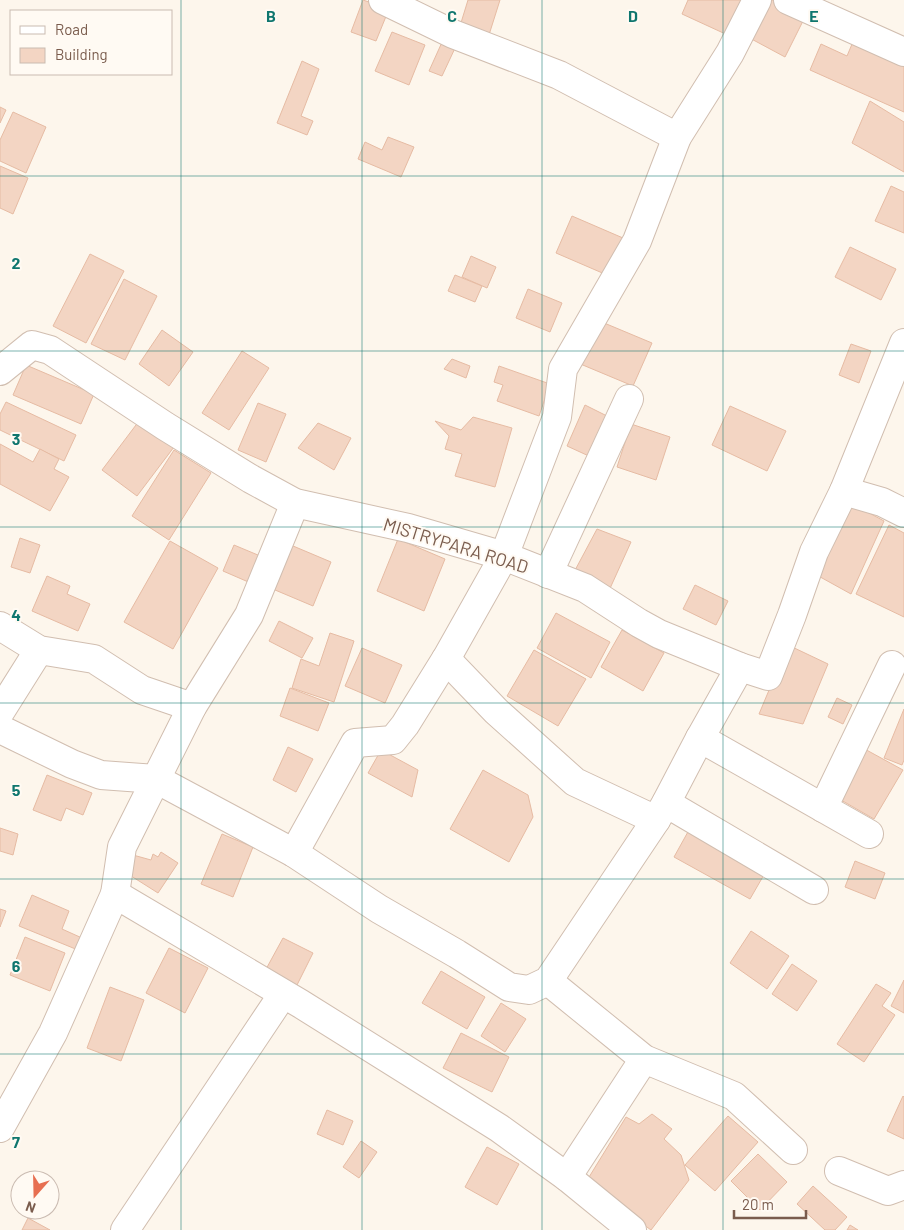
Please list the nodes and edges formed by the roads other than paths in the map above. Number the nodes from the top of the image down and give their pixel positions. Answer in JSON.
{"nodes":[{"id":1,"x":383,"y":0,"type":"edge"},
{"id":2,"x":757,"y":0,"type":"edge"},
{"id":3,"x":788,"y":0,"type":"edge"},
{"id":4,"x":904,"y":52,"type":"edge"},
{"id":5,"x":678,"y":137,"type":"junction"},
{"id":6,"x":904,"y":343,"type":"edge"},
{"id":7,"x":0,"y":371,"type":"edge"},
{"id":8,"x":629,"y":398,"type":"dead end"},
{"id":9,"x":844,"y":491,"type":"junction"},
{"id":10,"x":295,"y":503,"type":"junction"},
{"id":11,"x":904,"y":513,"type":"edge"},
{"id":12,"x":504,"y":556,"type":"junction"},
{"id":13,"x":548,"y":574,"type":"junction"},
{"id":14,"x":0,"y":626,"type":"edge"},
{"id":15,"x":38,"y":650,"type":"junction"},
{"id":16,"x":446,"y":659,"type":"junction"},
{"id":17,"x":892,"y":665,"type":"dead end"},
{"id":18,"x":740,"y":667,"type":"junction"},
{"id":19,"x":192,"y":706,"type":"junction"},
{"id":20,"x":0,"y":712,"type":"edge"},
{"id":21,"x":0,"y":729,"type":"edge"},
{"id":22,"x":700,"y":738,"type":"junction"},
{"id":23,"x":156,"y":779,"type":"junction"},
{"id":24,"x":823,"y":808,"type":"junction"},
{"id":25,"x":661,"y":811,"type":"junction"},
{"id":26,"x":868,"y":834,"type":"dead end"},
{"id":27,"x":294,"y":853,"type":"junction"},
{"id":28,"x":814,"y":890,"type":"dead end"},
{"id":29,"x":115,"y":894,"type":"junction"},
{"id":30,"x":548,"y":981,"type":"junction"},
{"id":31,"x":283,"y":994,"type":"junction"},
{"id":32,"x":644,"y":1059,"type":"junction"},
{"id":33,"x":0,"y":1128,"type":"edge"},
{"id":34,"x":793,"y":1150,"type":"dead end"},
{"id":35,"x":839,"y":1171,"type":"dead end"},
{"id":36,"x":567,"y":1177,"type":"junction"},
{"id":37,"x":904,"y":1185,"type":"edge"},
{"id":38,"x":124,"y":1230,"type":"edge"},
{"id":39,"x":632,"y":1230,"type":"edge"}],
"edges":[{"from":1,"to":5,"type":"street"},
{"from":2,"to":5,"type":"street"},
{"from":3,"to":4,"type":"street"},
{"from":5,"to":12,"type":"street"},
{"from":6,"to":9,"type":"street"},
{"from":7,"to":10,"type":"street","name":"MISTRYPARA ROAD"},
{"from":8,"to":13,"type":"street"},
{"from":9,"to":11,"type":"street"},
{"from":9,"to":18,"type":"street","name":"MISTRYPARA ROAD"},
{"from":10,"to":12,"type":"street","name":"MISTRYPARA ROAD"},
{"from":10,"to":19,"type":"street"},
{"from":12,"to":13,"type":"street","name":"MISTRYPARA ROAD"},
{"from":12,"to":16,"type":"street"},
{"from":13,"to":18,"type":"street","name":"MISTRYPARA ROAD"},
{"from":14,"to":15,"type":"street"},
{"from":15,"to":19,"type":"street"},
{"from":15,"to":20,"type":"street"},
{"from":16,"to":25,"type":"street"},
{"from":16,"to":27,"type":"street"},
{"from":17,"to":24,"type":"street"},
{"from":18,"to":22,"type":"street"},
{"from":19,"to":23,"type":"street"},
{"from":21,"to":23,"type":"street"},
{"from":22,"to":24,"type":"street"},
{"from":22,"to":25,"type":"street"},
{"from":23,"to":27,"type":"street"},
{"from":23,"to":29,"type":"street"},
{"from":24,"to":26,"type":"street"},
{"from":25,"to":28,"type":"street"},
{"from":25,"to":30,"type":"street"},
{"from":27,"to":30,"type":"street"},
{"from":29,"to":31,"type":"street"},
{"from":29,"to":33,"type":"street"},
{"from":30,"to":32,"type":"street"},
{"from":31,"to":36,"type":"street"},
{"from":31,"to":38,"type":"street"},
{"from":32,"to":34,"type":"street"},
{"from":32,"to":36,"type":"street"},
{"from":35,"to":37,"type":"street"},
{"from":36,"to":39,"type":"street"}]}
